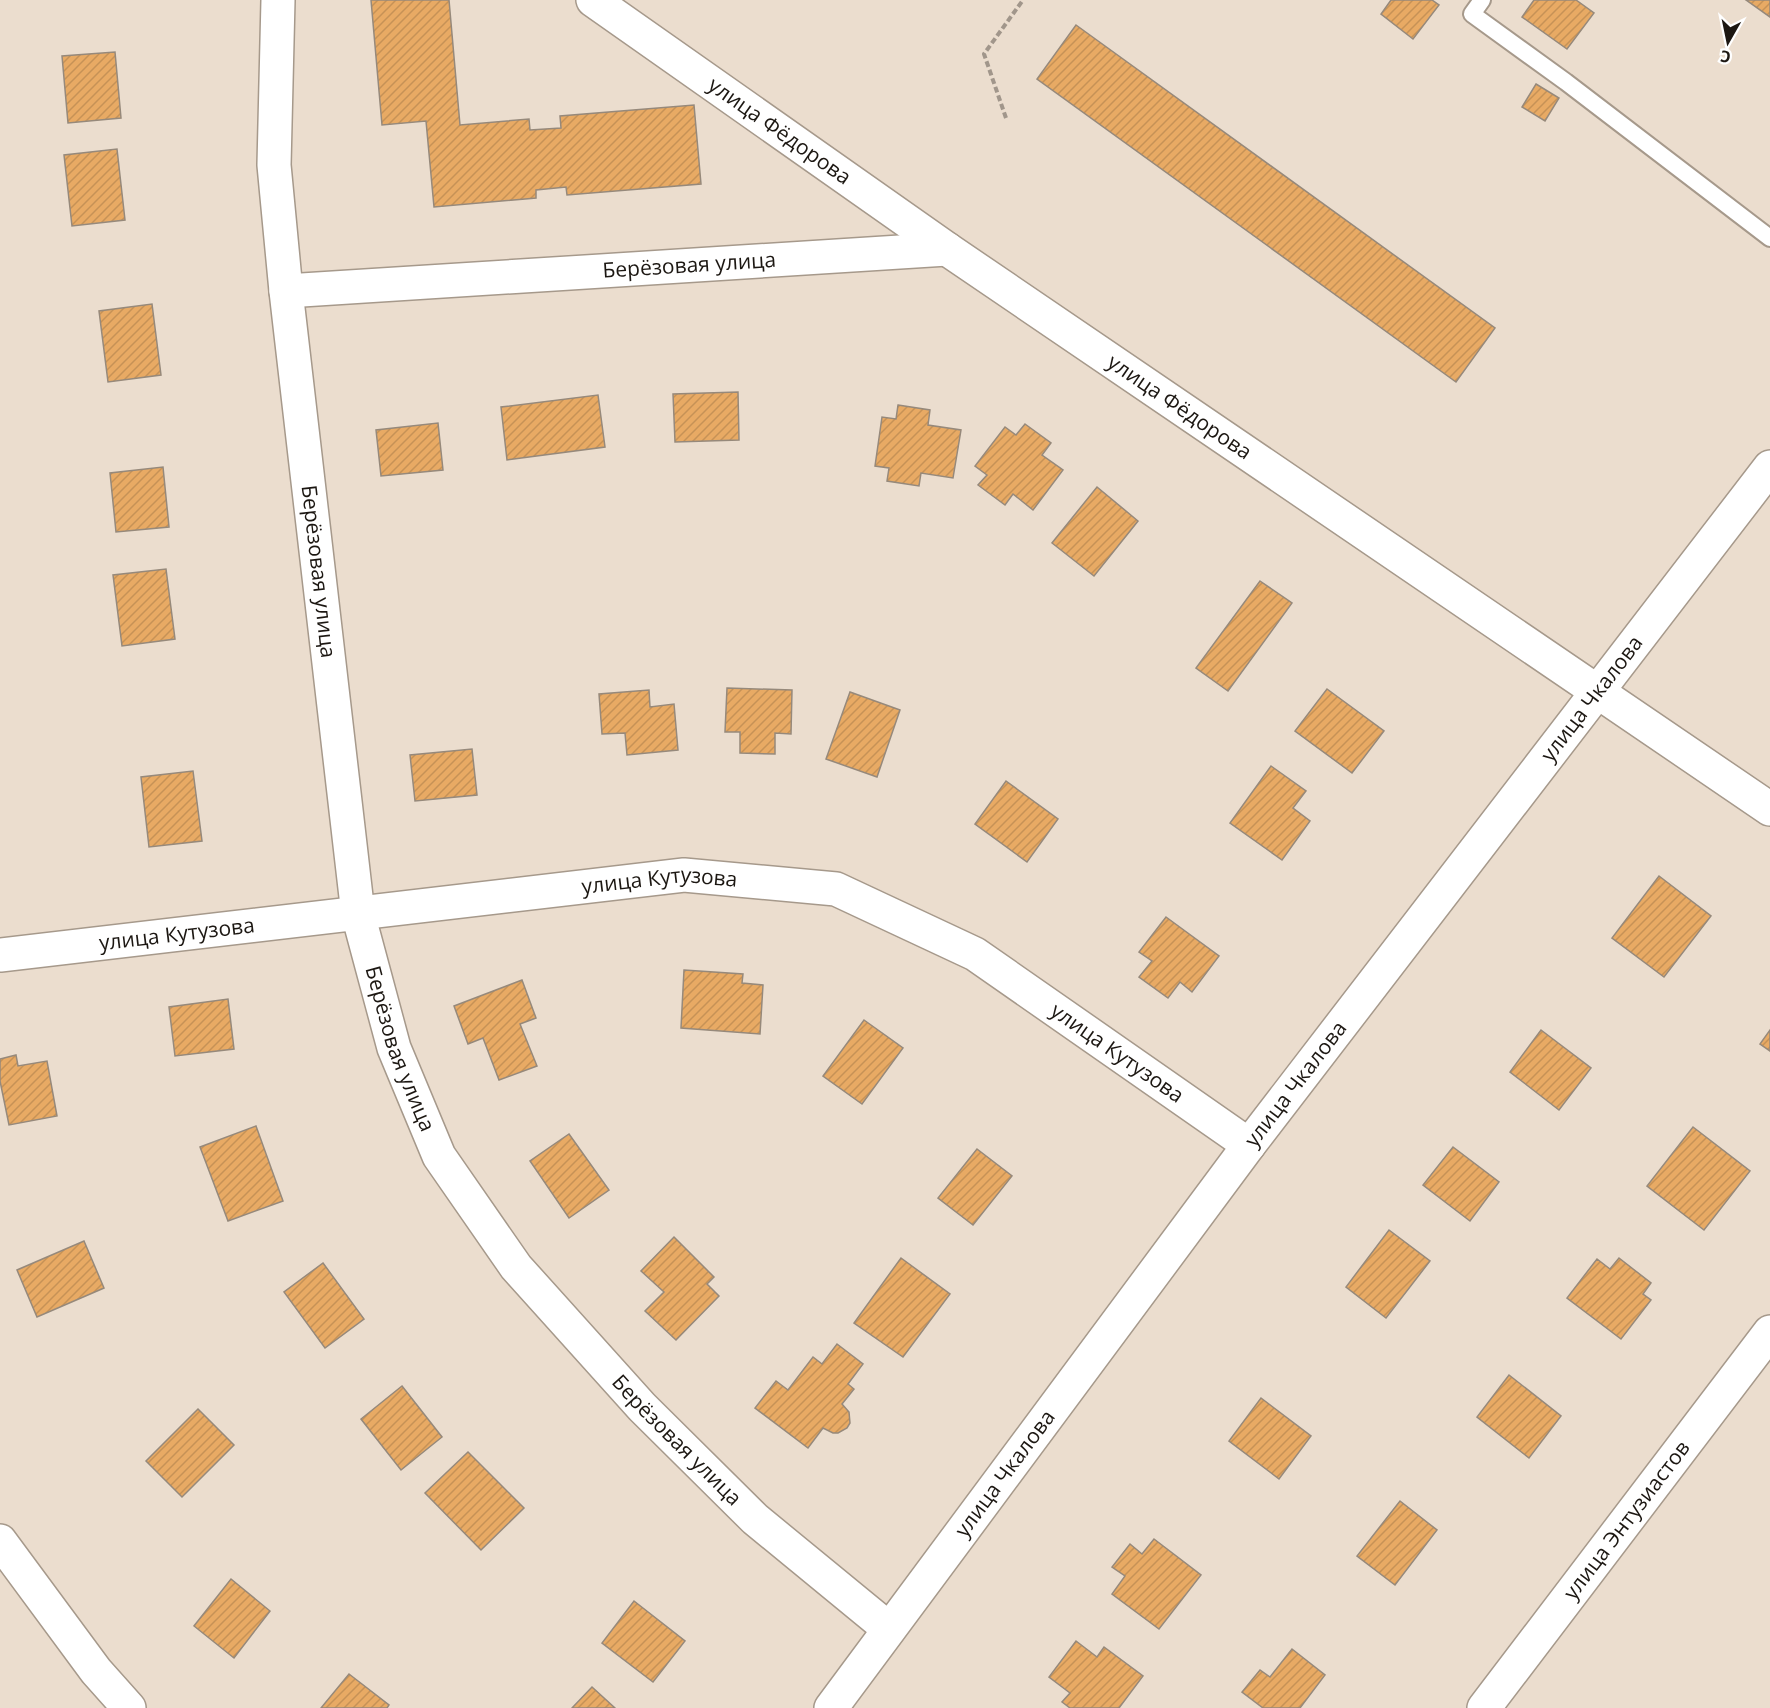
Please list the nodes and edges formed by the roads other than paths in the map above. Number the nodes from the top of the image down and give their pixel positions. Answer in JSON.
{"nodes":[{"id":1,"x":278,"y":0,"type":"edge"},
{"id":2,"x":592,"y":0,"type":"edge"},
{"id":3,"x":1482,"y":0,"type":"edge"},
{"id":4,"x":1770,"y":238,"type":"edge"},
{"id":5,"x":947,"y":249,"type":"junction"},
{"id":6,"x":286,"y":291,"type":"junction"},
{"id":7,"x":1770,"y":467,"type":"edge"},
{"id":8,"x":1599,"y":691,"type":"junction"},
{"id":9,"x":1770,"y":809,"type":"edge"},
{"id":10,"x":358,"y":914,"type":"junction"},
{"id":11,"x":0,"y":955,"type":"edge"},
{"id":12,"x":1249,"y":1145,"type":"junction"},
{"id":13,"x":1770,"y":1332,"type":"edge"},
{"id":14,"x":0,"y":1541,"type":"edge"},
{"id":15,"x":889,"y":1629,"type":"junction"},
{"id":16,"x":129,"y":1708,"type":"edge"},
{"id":17,"x":831,"y":1708,"type":"edge"},
{"id":18,"x":1484,"y":1708,"type":"edge"}],
"edges":[{"from":1,"to":6,"type":"street","name":"Берёзовая улица"},
{"from":2,"to":5,"type":"street","name":"улица Фёдорова"},
{"from":3,"to":4,"type":"lane"},
{"from":5,"to":6,"type":"street","name":"Берёзовая улица"},
{"from":5,"to":8,"type":"street","name":"улица Фёдорова"},
{"from":6,"to":10,"type":"street","name":"Берёзовая улица"},
{"from":7,"to":8,"type":"street","name":"улица Чкалова"},
{"from":8,"to":9,"type":"street","name":"улица Фёдорова"},
{"from":8,"to":12,"type":"street","name":"улица Чкалова"},
{"from":10,"to":11,"type":"street","name":"улица Кутузова"},
{"from":10,"to":12,"type":"street","name":"улица Кутузова"},
{"from":10,"to":15,"type":"street","name":"Берёзовая улица"},
{"from":12,"to":15,"type":"street","name":"улица Чкалова"},
{"from":13,"to":18,"type":"street","name":"улица Энтузиастов"},
{"from":14,"to":16,"type":"street"},
{"from":15,"to":17,"type":"street","name":"улица Чкалова"}]}
